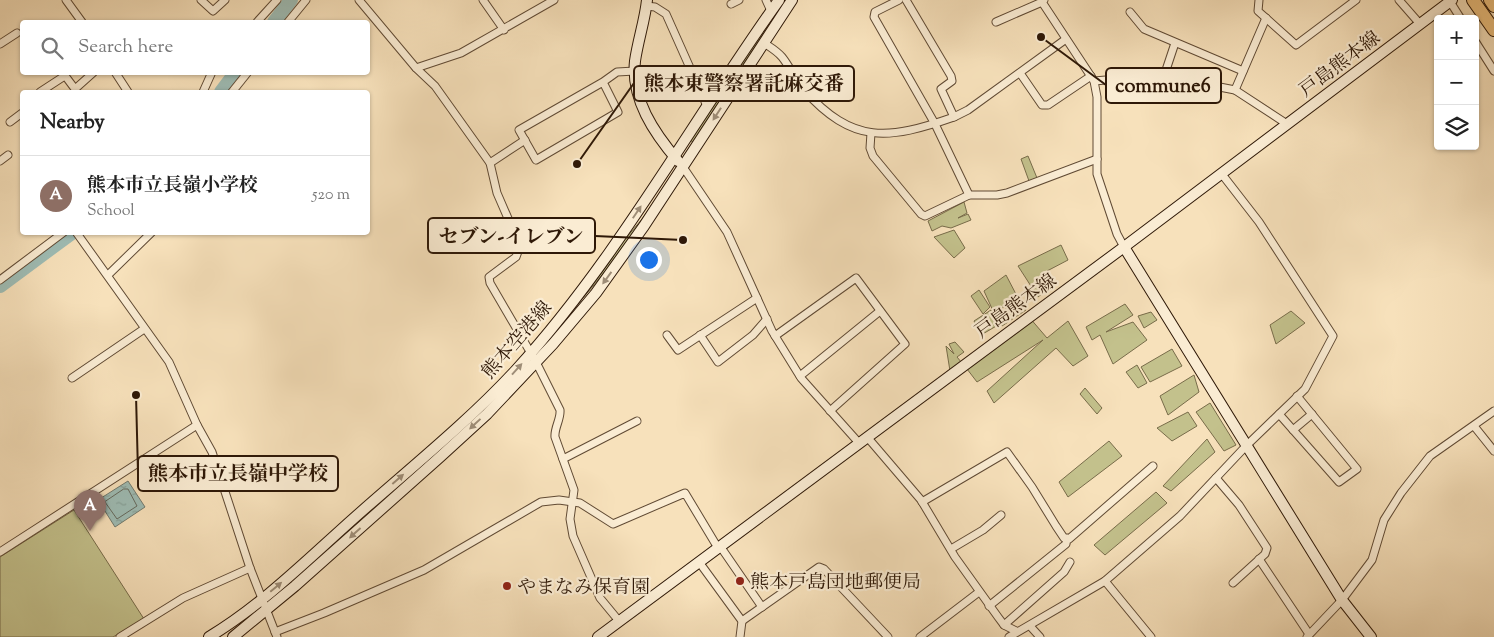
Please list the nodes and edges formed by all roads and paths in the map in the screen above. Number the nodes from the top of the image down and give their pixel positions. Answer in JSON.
{"nodes":[{"id":1,"x":66,"y":0,"type":"edge"},
{"id":2,"x":201,"y":0,"type":"edge"},
{"id":3,"x":225,"y":0,"type":"edge"},
{"id":4,"x":278,"y":0,"type":"edge"},
{"id":5,"x":306,"y":0,"type":"edge"},
{"id":6,"x":359,"y":0,"type":"edge"},
{"id":7,"x":483,"y":0,"type":"edge"},
{"id":8,"x":554,"y":0,"type":"edge"},
{"id":9,"x":739,"y":0,"type":"edge"},
{"id":10,"x":766,"y":0,"type":"edge"},
{"id":11,"x":779,"y":0,"type":"edge"},
{"id":12,"x":792,"y":0,"type":"edge"},
{"id":13,"x":899,"y":0,"type":"edge"},
{"id":14,"x":906,"y":0,"type":"edge"},
{"id":15,"x":1259,"y":0,"type":"edge"},
{"id":16,"x":1356,"y":0,"type":"edge"},
{"id":17,"x":1399,"y":0,"type":"edge"},
{"id":18,"x":1451,"y":0,"type":"edge"},
{"id":19,"x":1473,"y":0,"type":"edge"},
{"id":20,"x":1490,"y":0,"type":"edge"},
{"id":21,"x":1043,"y":1,"type":"edge"},
{"id":22,"x":647,"y":3,"type":"edge"},
{"id":23,"x":731,"y":4,"type":"dead end"},
{"id":24,"x":1494,"y":6,"type":"edge"},
{"id":25,"x":771,"y":11,"type":"junction"},
{"id":26,"x":1130,"y":12,"type":"dead end"},
{"id":27,"x":1459,"y":15,"type":"edge"},
{"id":28,"x":1266,"y":18,"type":"junction"},
{"id":29,"x":81,"y":20,"type":"edge"},
{"id":30,"x":259,"y":20,"type":"edge"},
{"id":31,"x":290,"y":20,"type":"edge"},
{"id":32,"x":996,"y":22,"type":"dead end"},
{"id":33,"x":1420,"y":24,"type":"junction"},
{"id":34,"x":504,"y":30,"type":"junction"},
{"id":35,"x":1494,"y":30,"type":"edge"},
{"id":36,"x":17,"y":32,"type":"dead end"},
{"id":37,"x":1066,"y":39,"type":"junction"},
{"id":38,"x":764,"y":43,"type":"junction"},
{"id":39,"x":0,"y":44,"type":"edge"},
{"id":40,"x":1174,"y":44,"type":"junction"},
{"id":41,"x":1479,"y":47,"type":"edge"},
{"id":42,"x":416,"y":68,"type":"junction"},
{"id":43,"x":635,"y":71,"type":"junction"},
{"id":44,"x":1243,"y":71,"type":"junction"},
{"id":45,"x":1494,"y":71,"type":"edge"},
{"id":46,"x":1020,"y":73,"type":"junction"},
{"id":47,"x":91,"y":75,"type":"edge"},
{"id":48,"x":118,"y":75,"type":"edge"},
{"id":49,"x":211,"y":75,"type":"edge"},
{"id":50,"x":246,"y":75,"type":"edge"},
{"id":51,"x":1093,"y":78,"type":"junction"},
{"id":52,"x":1163,"y":79,"type":"junction"},
{"id":53,"x":603,"y":82,"type":"junction"},
{"id":54,"x":43,"y":90,"type":"edge"},
{"id":55,"x":127,"y":90,"type":"edge"},
{"id":56,"x":204,"y":90,"type":"edge"},
{"id":57,"x":234,"y":90,"type":"edge"},
{"id":58,"x":1235,"y":90,"type":"junction"},
{"id":59,"x":707,"y":106,"type":"junction"},
{"id":60,"x":20,"y":114,"type":"edge"},
{"id":61,"x":954,"y":117,"type":"junction"},
{"id":62,"x":10,"y":122,"type":"dead end"},
{"id":63,"x":935,"y":124,"type":"junction"},
{"id":64,"x":1287,"y":124,"type":"junction"},
{"id":65,"x":872,"y":133,"type":"junction"},
{"id":66,"x":525,"y":140,"type":"junction"},
{"id":67,"x":8,"y":155,"type":"dead end"},
{"id":68,"x":674,"y":156,"type":"junction"},
{"id":69,"x":1096,"y":159,"type":"junction"},
{"id":70,"x":0,"y":161,"type":"edge"},
{"id":71,"x":490,"y":163,"type":"junction"},
{"id":72,"x":683,"y":167,"type":"junction"},
{"id":73,"x":1221,"y":173,"type":"junction"},
{"id":74,"x":969,"y":195,"type":"junction"},
{"id":75,"x":60,"y":235,"type":"edge"},
{"id":76,"x":78,"y":235,"type":"edge"},
{"id":77,"x":149,"y":235,"type":"edge"},
{"id":78,"x":1124,"y":247,"type":"junction"},
{"id":79,"x":108,"y":275,"type":"junction"},
{"id":80,"x":0,"y":279,"type":"edge"},
{"id":81,"x":757,"y":298,"type":"junction"},
{"id":82,"x":880,"y":311,"type":"junction"},
{"id":83,"x":767,"y":318,"type":"junction"},
{"id":84,"x":144,"y":329,"type":"junction"},
{"id":85,"x":667,"y":335,"type":"dead end"},
{"id":86,"x":700,"y":335,"type":"junction"},
{"id":87,"x":775,"y":336,"type":"junction"},
{"id":88,"x":533,"y":357,"type":"junction"},
{"id":89,"x":800,"y":376,"type":"junction"},
{"id":90,"x":72,"y":378,"type":"dead end"},
{"id":91,"x":1297,"y":396,"type":"junction"},
{"id":92,"x":830,"y":411,"type":"junction"},
{"id":93,"x":1494,"y":411,"type":"edge"},
{"id":94,"x":1279,"y":414,"type":"junction"},
{"id":95,"x":1312,"y":414,"type":"junction"},
{"id":96,"x":637,"y":421,"type":"dead end"},
{"id":97,"x":198,"y":425,"type":"junction"},
{"id":98,"x":1474,"y":426,"type":"junction"},
{"id":99,"x":1293,"y":430,"type":"junction"},
{"id":100,"x":863,"y":440,"type":"junction"},
{"id":101,"x":1246,"y":446,"type":"junction"},
{"id":102,"x":1494,"y":451,"type":"edge"},
{"id":103,"x":563,"y":459,"type":"junction"},
{"id":104,"x":1153,"y":466,"type":"dead end"},
{"id":105,"x":1216,"y":478,"type":"junction"},
{"id":106,"x":573,"y":502,"type":"junction"},
{"id":107,"x":922,"y":502,"type":"junction"},
{"id":108,"x":1001,"y":514,"type":"dead end"},
{"id":109,"x":1067,"y":538,"type":"junction"},
{"id":110,"x":719,"y":547,"type":"junction"},
{"id":111,"x":951,"y":549,"type":"junction"},
{"id":112,"x":0,"y":552,"type":"edge"},
{"id":113,"x":1259,"y":558,"type":"junction"},
{"id":114,"x":699,"y":562,"type":"junction"},
{"id":115,"x":1070,"y":562,"type":"dead end"},
{"id":116,"x":250,"y":568,"type":"junction"},
{"id":117,"x":1105,"y":581,"type":"junction"},
{"id":118,"x":1234,"y":583,"type":"dead end"},
{"id":119,"x":979,"y":592,"type":"junction"},
{"id":120,"x":262,"y":599,"type":"junction"},
{"id":121,"x":1342,"y":600,"type":"junction"},
{"id":122,"x":989,"y":606,"type":"junction"},
{"id":123,"x":762,"y":607,"type":"junction"},
{"id":124,"x":266,"y":611,"type":"junction"},
{"id":125,"x":619,"y":621,"type":"junction"},
{"id":126,"x":742,"y":621,"type":"junction"},
{"id":127,"x":1004,"y":625,"type":"junction"},
{"id":128,"x":1030,"y":626,"type":"junction"},
{"id":129,"x":1016,"y":632,"type":"junction"},
{"id":130,"x":276,"y":634,"type":"edge"},
{"id":131,"x":1308,"y":636,"type":"edge"},
{"id":132,"x":120,"y":637,"type":"edge"},
{"id":133,"x":209,"y":637,"type":"edge"},
{"id":134,"x":233,"y":637,"type":"edge"},
{"id":135,"x":598,"y":637,"type":"edge"},
{"id":136,"x":740,"y":637,"type":"edge"},
{"id":137,"x":888,"y":637,"type":"edge"},
{"id":138,"x":920,"y":637,"type":"edge"},
{"id":139,"x":1009,"y":637,"type":"edge"},
{"id":140,"x":1040,"y":637,"type":"edge"},
{"id":141,"x":1150,"y":637,"type":"edge"},
{"id":142,"x":1371,"y":637,"type":"edge"}],
"edges":[{"from":1,"to":29,"type":"street"},
{"from":2,"to":3,"type":"street"},
{"from":4,"to":30,"type":"street"},
{"from":5,"to":31,"type":"street"},
{"from":6,"to":42,"type":"street"},
{"from":7,"to":34,"type":"street"},
{"from":8,"to":34,"type":"street"},
{"from":9,"to":23,"type":"street"},
{"from":10,"to":25,"type":"street"},
{"from":11,"to":25,"type":"main road","name":"熊本空港線"},
{"from":12,"to":38,"type":"main road","name":"熊本空港線"},
{"from":13,"to":63,"type":"street"},
{"from":14,"to":61,"type":"street"},
{"from":15,"to":28,"type":"street"},
{"from":16,"to":28,"type":"street"},
{"from":17,"to":33,"type":"street"},
{"from":18,"to":27,"type":"street"},
{"from":18,"to":33,"type":"main road","name":"戸島熊本線"},
{"from":19,"to":35,"type":"highway"},
{"from":20,"to":24,"type":"highway"},
{"from":21,"to":32,"type":"street"},
{"from":21,"to":37,"type":"street"},
{"from":22,"to":43,"type":"main road"},
{"from":22,"to":59,"type":"street"},
{"from":25,"to":59,"type":"main road","name":"熊本空港線"},
{"from":26,"to":40,"type":"street"},
{"from":28,"to":44,"type":"street"},
{"from":33,"to":64,"type":"main road","name":"戸島熊本線"},
{"from":34,"to":42,"type":"street"},
{"from":36,"to":39,"type":"street"},
{"from":37,"to":46,"type":"street"},
{"from":37,"to":51,"type":"street"},
{"from":38,"to":65,"type":"street"},
{"from":38,"to":72,"type":"main road","name":"熊本空港線","one_way":true},
{"from":40,"to":44,"type":"street"},
{"from":40,"to":52,"type":"street"},
{"from":41,"to":45,"type":"street"},
{"from":42,"to":71,"type":"street"},
{"from":43,"to":53,"type":"street"},
{"from":43,"to":68,"type":"main road"},
{"from":44,"to":58,"type":"street"},
{"from":46,"to":51,"type":"street"},
{"from":46,"to":61,"type":"street"},
{"from":47,"to":54,"type":"street"},
{"from":48,"to":55,"type":"street"},
{"from":49,"to":56,"type":"street"},
{"from":50,"to":57,"type":"street"},
{"from":51,"to":52,"type":"street"},
{"from":51,"to":69,"type":"street"},
{"from":52,"to":58,"type":"street"},
{"from":53,"to":66,"type":"street"},
{"from":53,"to":66,"type":"street"},
{"from":58,"to":64,"type":"street"},
{"from":59,"to":68,"type":"main road","name":"熊本空港線"},
{"from":60,"to":62,"type":"street"},
{"from":61,"to":63,"type":"street"},
{"from":63,"to":65,"type":"street"},
{"from":63,"to":74,"type":"street"},
{"from":64,"to":73,"type":"main road","name":"戸島熊本線"},
{"from":65,"to":74,"type":"street"},
{"from":66,"to":71,"type":"street"},
{"from":67,"to":70,"type":"street"},
{"from":68,"to":72,"type":"main road"},
{"from":88,"to":68,"type":"main road","name":"熊本空港線","one_way":true},
{"from":69,"to":74,"type":"street"},
{"from":69,"to":78,"type":"street"},
{"from":71,"to":88,"type":"street"},
{"from":72,"to":81,"type":"street"},
{"from":72,"to":88,"type":"main road","name":"熊本空港線","one_way":true},
{"from":73,"to":78,"type":"main road","name":"戸島熊本線"},
{"from":73,"to":91,"type":"street"},
{"from":75,"to":80,"type":"street"},
{"from":76,"to":79,"type":"street"},
{"from":77,"to":79,"type":"street"},
{"from":78,"to":100,"type":"main road","name":"戸島熊本線"},
{"from":78,"to":101,"type":"main road"},
{"from":79,"to":84,"type":"street"},
{"from":81,"to":83,"type":"street"},
{"from":81,"to":86,"type":"street"},
{"from":82,"to":87,"type":"street"},
{"from":82,"to":89,"type":"street"},
{"from":82,"to":92,"type":"street"},
{"from":83,"to":86,"type":"street"},
{"from":83,"to":87,"type":"street"},
{"from":84,"to":90,"type":"street"},
{"from":84,"to":97,"type":"street"},
{"from":85,"to":86,"type":"street"},
{"from":87,"to":89,"type":"street"},
{"from":88,"to":103,"type":"street"},
{"from":120,"to":88,"type":"main road","name":"熊本空港線","one_way":true},
{"from":88,"to":124,"type":"main road","name":"熊本空港線","one_way":true},
{"from":89,"to":92,"type":"street"},
{"from":91,"to":94,"type":"street"},
{"from":91,"to":95,"type":"street"},
{"from":92,"to":100,"type":"street"},
{"from":93,"to":98,"type":"street"},
{"from":94,"to":99,"type":"street"},
{"from":94,"to":101,"type":"street"},
{"from":95,"to":99,"type":"street"},
{"from":95,"to":99,"type":"street"},
{"from":96,"to":103,"type":"street"},
{"from":97,"to":112,"type":"street"},
{"from":97,"to":116,"type":"street"},
{"from":98,"to":102,"type":"street"},
{"from":98,"to":121,"type":"street"},
{"from":100,"to":107,"type":"street"},
{"from":100,"to":110,"type":"main road","name":"戸島熊本線"},
{"from":101,"to":105,"type":"street"},
{"from":101,"to":121,"type":"main road"},
{"from":103,"to":106,"type":"street"},
{"from":104,"to":109,"type":"street"},
{"from":105,"to":113,"type":"street"},
{"from":105,"to":117,"type":"street"},
{"from":106,"to":110,"type":"street"},
{"from":106,"to":125,"type":"street"},
{"from":106,"to":130,"type":"street"},
{"from":107,"to":109,"type":"street"},
{"from":107,"to":111,"type":"street"},
{"from":108,"to":111,"type":"street"},
{"from":109,"to":122,"type":"street"},
{"from":110,"to":114,"type":"main road","name":"戸島熊本線"},
{"from":110,"to":123,"type":"street"},
{"from":111,"to":119,"type":"street"},
{"from":113,"to":118,"type":"street"},
{"from":113,"to":131,"type":"street"},
{"from":114,"to":125,"type":"main road","name":"戸島熊本線"},
{"from":114,"to":126,"type":"street"},
{"from":115,"to":127,"type":"street"},
{"from":116,"to":120,"type":"street"},
{"from":116,"to":132,"type":"street"},
{"from":117,"to":128,"type":"street"},
{"from":117,"to":141,"type":"street"},
{"from":119,"to":122,"type":"street"},
{"from":119,"to":138,"type":"street"},
{"from":120,"to":124,"type":"street"},
{"from":120,"to":133,"type":"main road","name":"熊本空港線"},
{"from":121,"to":131,"type":"street"},
{"from":121,"to":142,"type":"main road"},
{"from":122,"to":127,"type":"street"},
{"from":123,"to":126,"type":"street"},
{"from":123,"to":137,"type":"street"},
{"from":124,"to":130,"type":"street"},
{"from":124,"to":134,"type":"main road","name":"熊本空港線"},
{"from":125,"to":135,"type":"main road","name":"戸島熊本線"},
{"from":126,"to":136,"type":"street"},
{"from":127,"to":129,"type":"street"},
{"from":128,"to":129,"type":"street"},
{"from":128,"to":140,"type":"street"},
{"from":129,"to":139,"type":"street"}]}
